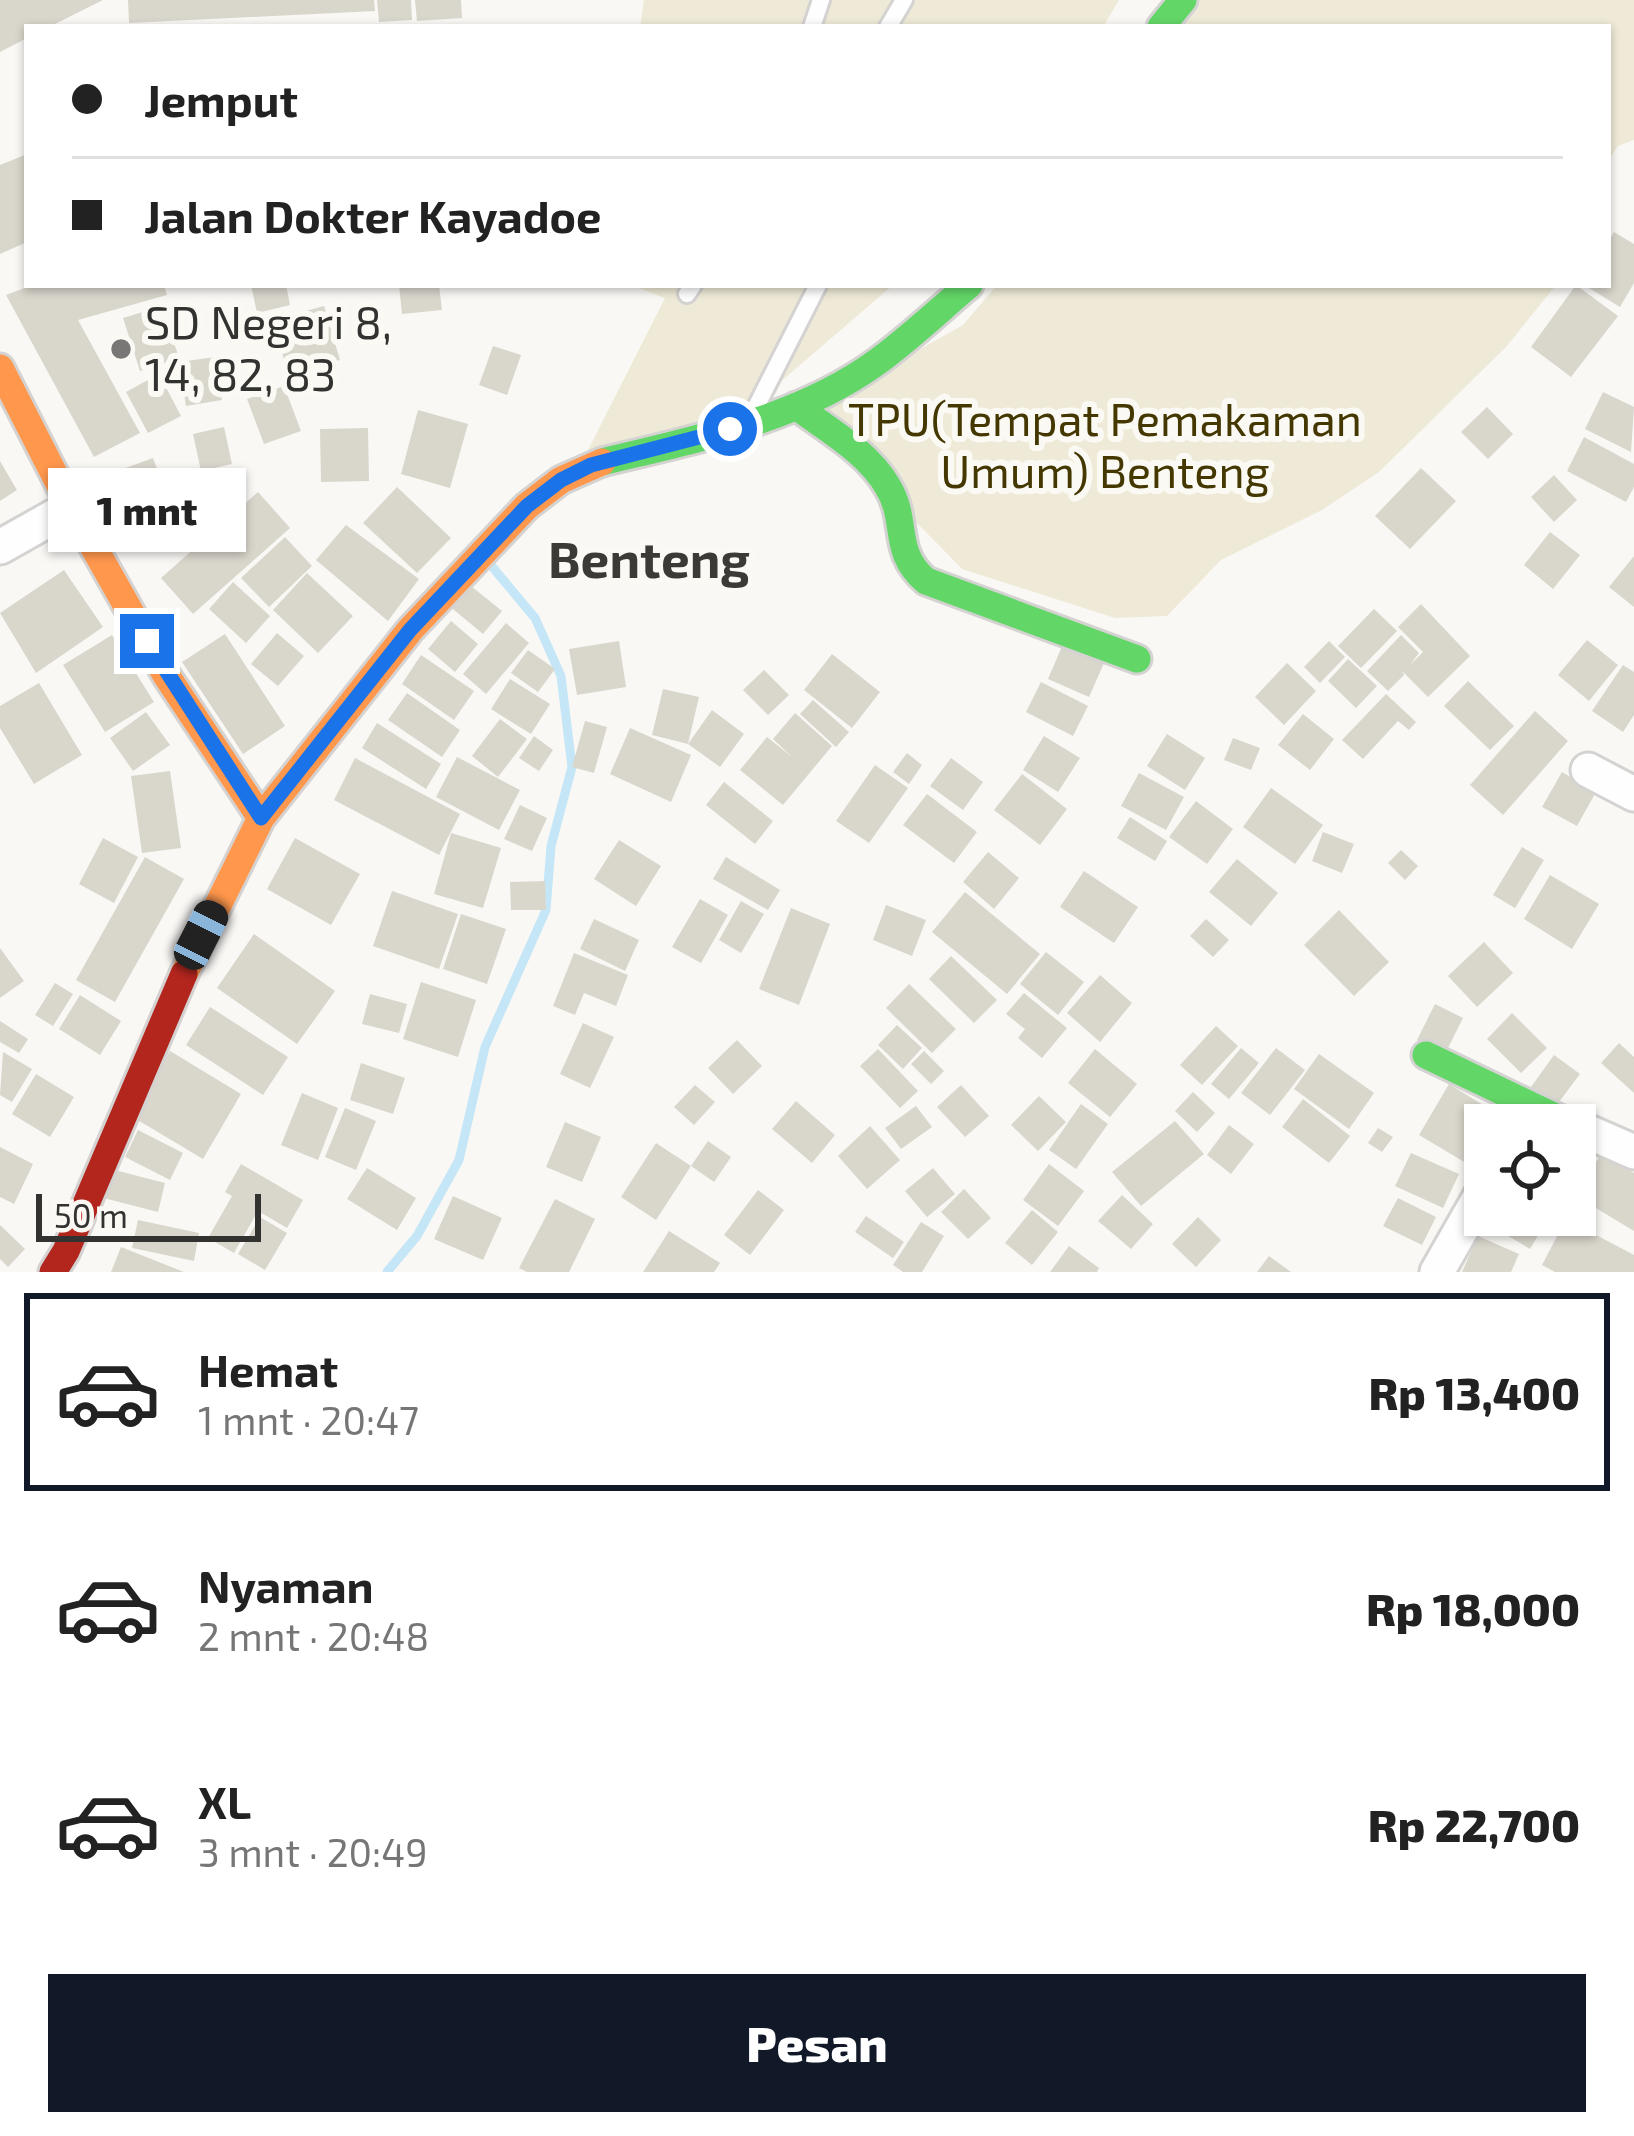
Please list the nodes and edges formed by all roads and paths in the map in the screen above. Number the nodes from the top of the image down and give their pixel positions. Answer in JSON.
{"nodes":[{"id":1,"x":1183,"y":0,"type":"edge"},
{"id":2,"x":1163,"y":24,"type":"edge"},
{"id":3,"x":816,"y":288,"type":"edge"},
{"id":4,"x":965,"y":288,"type":"edge"},
{"id":5,"x":0,"y":368,"type":"edge"},
{"id":6,"x":796,"y":406,"type":"junction"},
{"id":7,"x":746,"y":426,"type":"junction"},
{"id":8,"x":71,"y":507,"type":"junction"},
{"id":9,"x":0,"y":547,"type":"edge"},
{"id":10,"x":1137,"y":659,"type":"dead end"},
{"id":11,"x":1588,"y":770,"type":"dead end"},
{"id":12,"x":1634,"y":794,"type":"edge"},
{"id":13,"x":261,"y":818,"type":"junction"},
{"id":14,"x":1426,"y":1054,"type":"dead end"},
{"id":15,"x":1506,"y":1104,"type":"edge"},
{"id":16,"x":1596,"y":1136,"type":"edge"},
{"id":17,"x":1634,"y":1152,"type":"edge"},
{"id":18,"x":1464,"y":1225,"type":"edge"},
{"id":19,"x":53,"y":1272,"type":"edge"},
{"id":20,"x":1437,"y":1272,"type":"edge"}],
"edges":[{"from":1,"to":2,"type":"street"},
{"from":3,"to":7,"type":"lane"},
{"from":4,"to":6,"type":"street"},
{"from":5,"to":8,"type":"street"},
{"from":6,"to":7,"type":"street"},
{"from":6,"to":10,"type":"street"},
{"from":7,"to":13,"type":"street"},
{"from":8,"to":9,"type":"street"},
{"from":8,"to":13,"type":"street"},
{"from":11,"to":12,"type":"street"},
{"from":13,"to":19,"type":"street"},
{"from":14,"to":15,"type":"street"},
{"from":16,"to":17,"type":"street"},
{"from":18,"to":20,"type":"street"}]}
